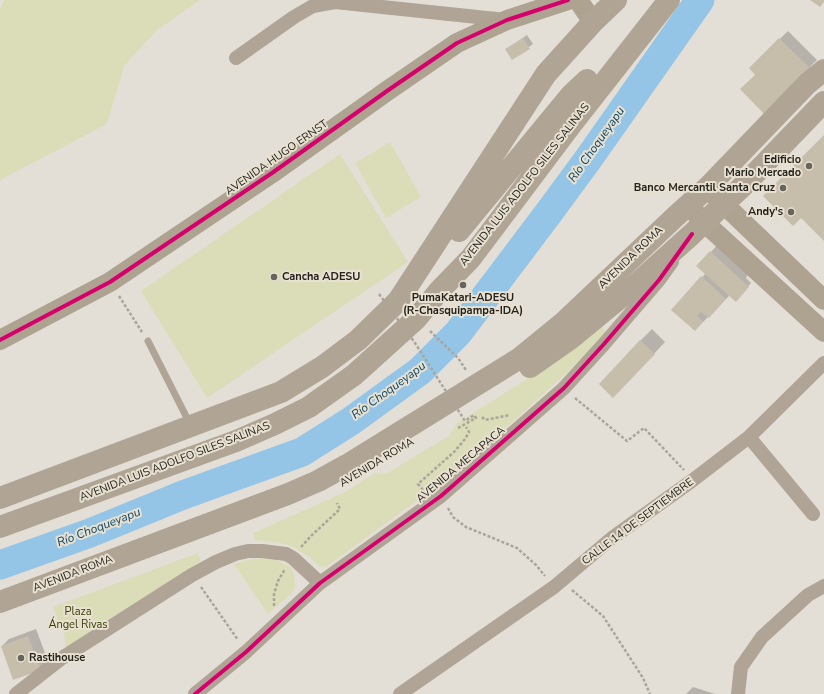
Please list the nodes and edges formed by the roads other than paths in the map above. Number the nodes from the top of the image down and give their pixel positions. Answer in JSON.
{"nodes":[{"id":1,"x":568,"y":0,"type":"edge"},
{"id":2,"x":578,"y":0,"type":"edge"},
{"id":3,"x":616,"y":0,"type":"edge"},
{"id":4,"x":651,"y":0,"type":"edge"},
{"id":5,"x":669,"y":0,"type":"edge"},
{"id":6,"x":507,"y":20,"type":"junction"},
{"id":7,"x":593,"y":22,"type":"junction"},
{"id":8,"x":236,"y":58,"type":"dead end"},
{"id":9,"x":824,"y":70,"type":"edge"},
{"id":10,"x":587,"y":80,"type":"junction"},
{"id":11,"x":824,"y":102,"type":"edge"},
{"id":12,"x":707,"y":188,"type":"junction"},
{"id":13,"x":724,"y":204,"type":"junction"},
{"id":14,"x":688,"y":205,"type":"junction"},
{"id":15,"x":699,"y":229,"type":"junction"},
{"id":16,"x":439,"y":291,"type":"junction"},
{"id":17,"x":388,"y":298,"type":"junction"},
{"id":18,"x":824,"y":300,"type":"edge"},
{"id":19,"x":824,"y":331,"type":"edge"},
{"id":20,"x":0,"y":340,"type":"edge"},
{"id":21,"x":148,"y":341,"type":"road end"},
{"id":22,"x":824,"y":363,"type":"edge"},
{"id":23,"x":190,"y":426,"type":"junction"},
{"id":24,"x":749,"y":437,"type":"junction"},
{"id":25,"x":0,"y":498,"type":"edge"},
{"id":26,"x":813,"y":514,"type":"dead end"},
{"id":27,"x":0,"y":527,"type":"edge"},
{"id":28,"x":320,"y":583,"type":"junction"},
{"id":29,"x":824,"y":586,"type":"edge"},
{"id":30,"x":0,"y":602,"type":"edge"},
{"id":31,"x":0,"y":615,"type":"edge"},
{"id":32,"x":199,"y":693,"type":"edge"},
{"id":33,"x":16,"y":694,"type":"edge"},
{"id":34,"x":400,"y":694,"type":"edge"},
{"id":35,"x":738,"y":694,"type":"edge"}],
"edges":[{"from":1,"to":6,"type":"street","name":"AVENIDA HUGO ERNST"},
{"from":2,"to":7,"type":"street"},
{"from":3,"to":7,"type":"main road"},
{"from":4,"to":10,"type":"main road"},
{"from":5,"to":16,"type":"main road","name":"AVENIDA LUIS ADOLFO SILES SALINAS"},
{"from":6,"to":8,"type":"street"},
{"from":6,"to":20,"type":"street","name":"AVENIDA HUGO ERNST"},
{"from":7,"to":17,"type":"main road"},
{"from":9,"to":12,"type":"main road","name":"AVENIDA ROMA"},
{"from":10,"to":16,"type":"main road"},
{"from":10,"to":17,"type":"main road"},
{"from":11,"to":13,"type":"main road","name":"AVENIDA ROMA"},
{"from":12,"to":13,"type":"street"},
{"from":12,"to":14,"type":"main road","name":"AVENIDA ROMA"},
{"from":13,"to":15,"type":"main road","name":"AVENIDA ROMA"},
{"from":13,"to":18,"type":"street"},
{"from":14,"to":15,"type":"street"},
{"from":14,"to":30,"type":"main road","name":"AVENIDA ROMA"},
{"from":15,"to":19,"type":"street"},
{"from":15,"to":28,"type":"street","name":"AVENIDA MECAPACA"},
{"from":15,"to":31,"type":"main road","name":"AVENIDA ROMA"},
{"from":16,"to":27,"type":"main road","name":"AVENIDA LUIS ADOLFO SILES SALINAS"},
{"from":17,"to":23,"type":"main road"},
{"from":21,"to":23,"type":"lane"},
{"from":22,"to":24,"type":"street","name":"CALLE 14 DE SEPTIEMBRE"},
{"from":23,"to":25,"type":"main road"},
{"from":24,"to":26,"type":"street"},
{"from":24,"to":34,"type":"street","name":"CALLE 14 DE SEPTIEMBRE"},
{"from":28,"to":32,"type":"street","name":"AVENIDA MECAPACA"},
{"from":28,"to":33,"type":"street"},
{"from":29,"to":35,"type":"street"}]}
